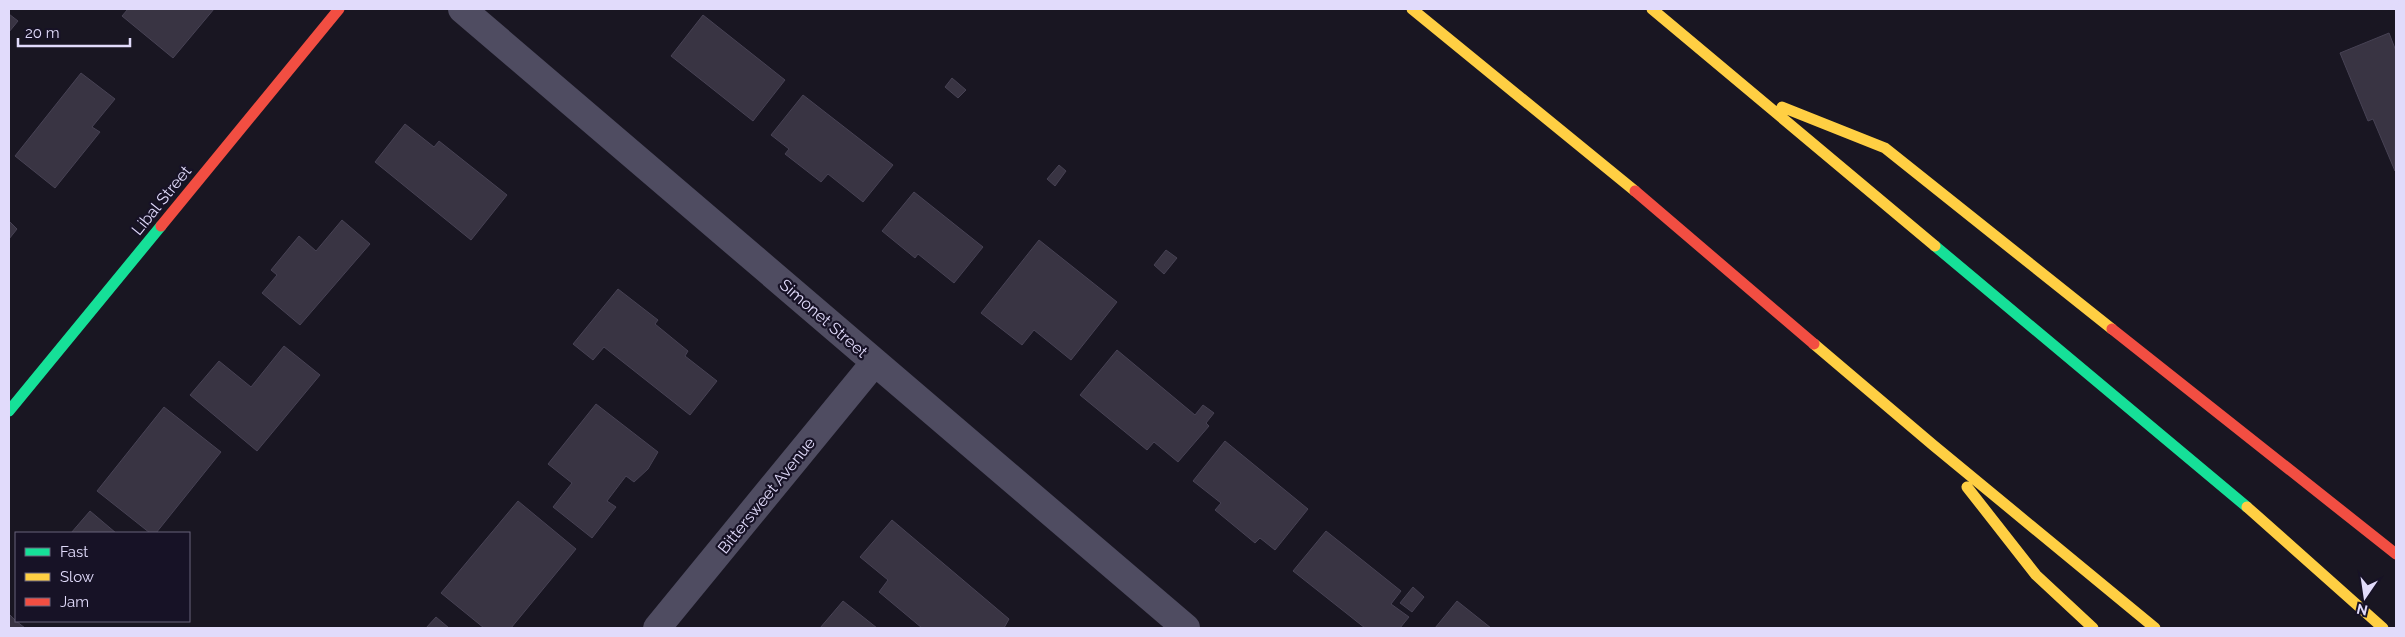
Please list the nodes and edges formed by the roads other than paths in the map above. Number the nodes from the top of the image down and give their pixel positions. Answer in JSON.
{"nodes":[{"id":1,"x":339,"y":9,"type":"edge"},
{"id":2,"x":462,"y":9,"type":"edge"},
{"id":3,"x":1412,"y":9,"type":"edge"},
{"id":4,"x":1652,"y":9,"type":"edge"},
{"id":5,"x":1760,"y":98,"type":"junction"},
{"id":6,"x":875,"y":362,"type":"junction"},
{"id":7,"x":9,"y":409,"type":"edge"},
{"id":8,"x":1934,"y":445,"type":"junction"},
{"id":9,"x":2396,"y":554,"type":"edge"},
{"id":10,"x":657,"y":628,"type":"edge"},
{"id":11,"x":1186,"y":628,"type":"edge"},
{"id":12,"x":2093,"y":628,"type":"edge"},
{"id":13,"x":2155,"y":628,"type":"edge"},
{"id":14,"x":2384,"y":628,"type":"edge"}],
"edges":[{"from":1,"to":7,"type":"main road","name":"Libal Street"},
{"from":2,"to":6,"type":"street","name":"Simonet Street"},
{"from":3,"to":8,"type":"main road"},
{"from":4,"to":5,"type":"main road"},
{"from":5,"to":9,"type":"main road"},
{"from":5,"to":14,"type":"main road"},
{"from":6,"to":10,"type":"street","name":"Bittersweet Avenue"},
{"from":6,"to":11,"type":"street","name":"Simonet Street"},
{"from":8,"to":12,"type":"main road"},
{"from":8,"to":13,"type":"main road"}]}
